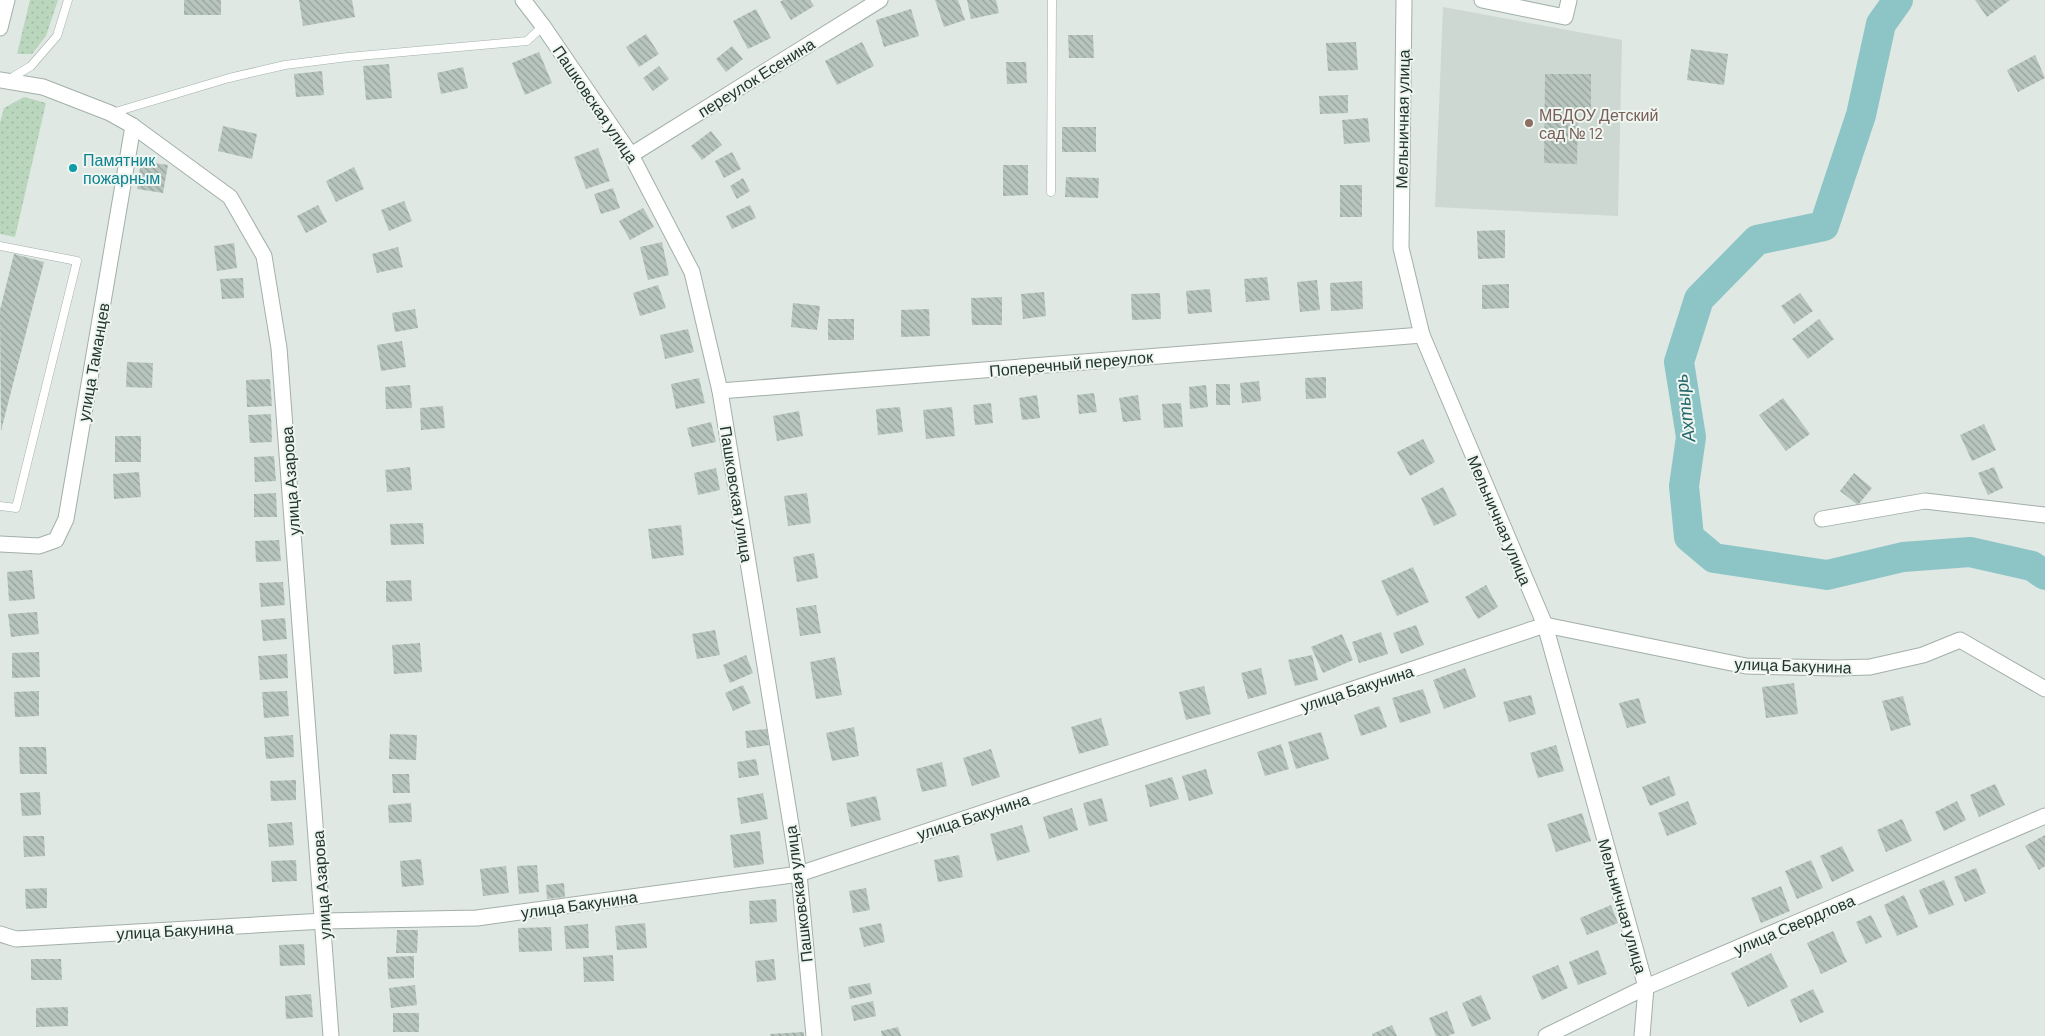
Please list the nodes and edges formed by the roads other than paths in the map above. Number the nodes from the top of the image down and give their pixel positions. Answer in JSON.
{"nodes":[{"id":1,"x":7,"y":0,"type":"edge"},
{"id":2,"x":68,"y":0,"type":"edge"},
{"id":3,"x":523,"y":0,"type":"edge"},
{"id":4,"x":880,"y":0,"type":"edge"},
{"id":5,"x":1052,"y":0,"type":"edge"},
{"id":6,"x":1404,"y":0,"type":"edge"},
{"id":7,"x":1482,"y":0,"type":"edge"},
{"id":8,"x":1569,"y":0,"type":"edge"},
{"id":9,"x":543,"y":26,"type":"junction"},
{"id":10,"x":0,"y":28,"type":"edge"},
{"id":11,"x":3,"y":81,"type":"edge"},
{"id":12,"x":110,"y":113,"type":"junction"},
{"id":13,"x":133,"y":126,"type":"junction"},
{"id":14,"x":631,"y":155,"type":"junction"},
{"id":15,"x":1051,"y":192,"type":"dead end"},
{"id":16,"x":0,"y":246,"type":"edge"},
{"id":17,"x":1422,"y":335,"type":"junction"},
{"id":18,"x":720,"y":391,"type":"junction"},
{"id":19,"x":0,"y":506,"type":"edge"},
{"id":20,"x":2045,"y":515,"type":"edge"},
{"id":21,"x":1822,"y":519,"type":"dead end"},
{"id":22,"x":0,"y":544,"type":"edge"},
{"id":23,"x":1545,"y":625,"type":"junction"},
{"id":24,"x":2045,"y":689,"type":"edge"},
{"id":25,"x":2045,"y":816,"type":"edge"},
{"id":26,"x":798,"y":874,"type":"junction"},
{"id":27,"x":324,"y":921,"type":"junction"},
{"id":28,"x":0,"y":934,"type":"edge"},
{"id":29,"x":1646,"y":987,"type":"junction"},
{"id":30,"x":331,"y":1036,"type":"edge"},
{"id":31,"x":814,"y":1036,"type":"edge"},
{"id":32,"x":1546,"y":1036,"type":"edge"},
{"id":33,"x":1642,"y":1036,"type":"edge"}],
"edges":[{"from":1,"to":10,"type":"street"},
{"from":2,"to":11,"type":"lane"},
{"from":3,"to":9,"type":"street","name":"Пашковская улица"},
{"from":4,"to":14,"type":"street","name":"переулок Есенина"},
{"from":5,"to":15,"type":"lane"},
{"from":6,"to":17,"type":"street","name":"Мельничная улица"},
{"from":7,"to":8,"type":"street"},
{"from":9,"to":12,"type":"lane"},
{"from":9,"to":14,"type":"street","name":"Пашковская улица"},
{"from":11,"to":12,"type":"street","name":"улица Азарова"},
{"from":12,"to":13,"type":"street","name":"улица Азарова"},
{"from":13,"to":22,"type":"street","name":"улица Таманцев"},
{"from":13,"to":27,"type":"street","name":"улица Азарова"},
{"from":14,"to":18,"type":"street","name":"Пашковская улица"},
{"from":16,"to":19,"type":"lane"},
{"from":17,"to":18,"type":"street","name":"Поперечный переулок"},
{"from":17,"to":23,"type":"street","name":"Мельничная улица"},
{"from":18,"to":26,"type":"street","name":"Пашковская улица"},
{"from":20,"to":21,"type":"street"},
{"from":23,"to":24,"type":"street","name":"улица Бакунина"},
{"from":23,"to":26,"type":"street","name":"улица Бакунина"},
{"from":23,"to":29,"type":"street","name":"Мельничная улица"},
{"from":25,"to":29,"type":"street","name":"улица Свердлова"},
{"from":26,"to":27,"type":"street","name":"улица Бакунина"},
{"from":26,"to":31,"type":"street","name":"Пашковская улица"},
{"from":27,"to":28,"type":"street","name":"улица Бакунина"},
{"from":27,"to":30,"type":"street","name":"улица Азарова"},
{"from":29,"to":32,"type":"street","name":"улица Свердлова"},
{"from":29,"to":33,"type":"street","name":"Мельничная улица"}]}
